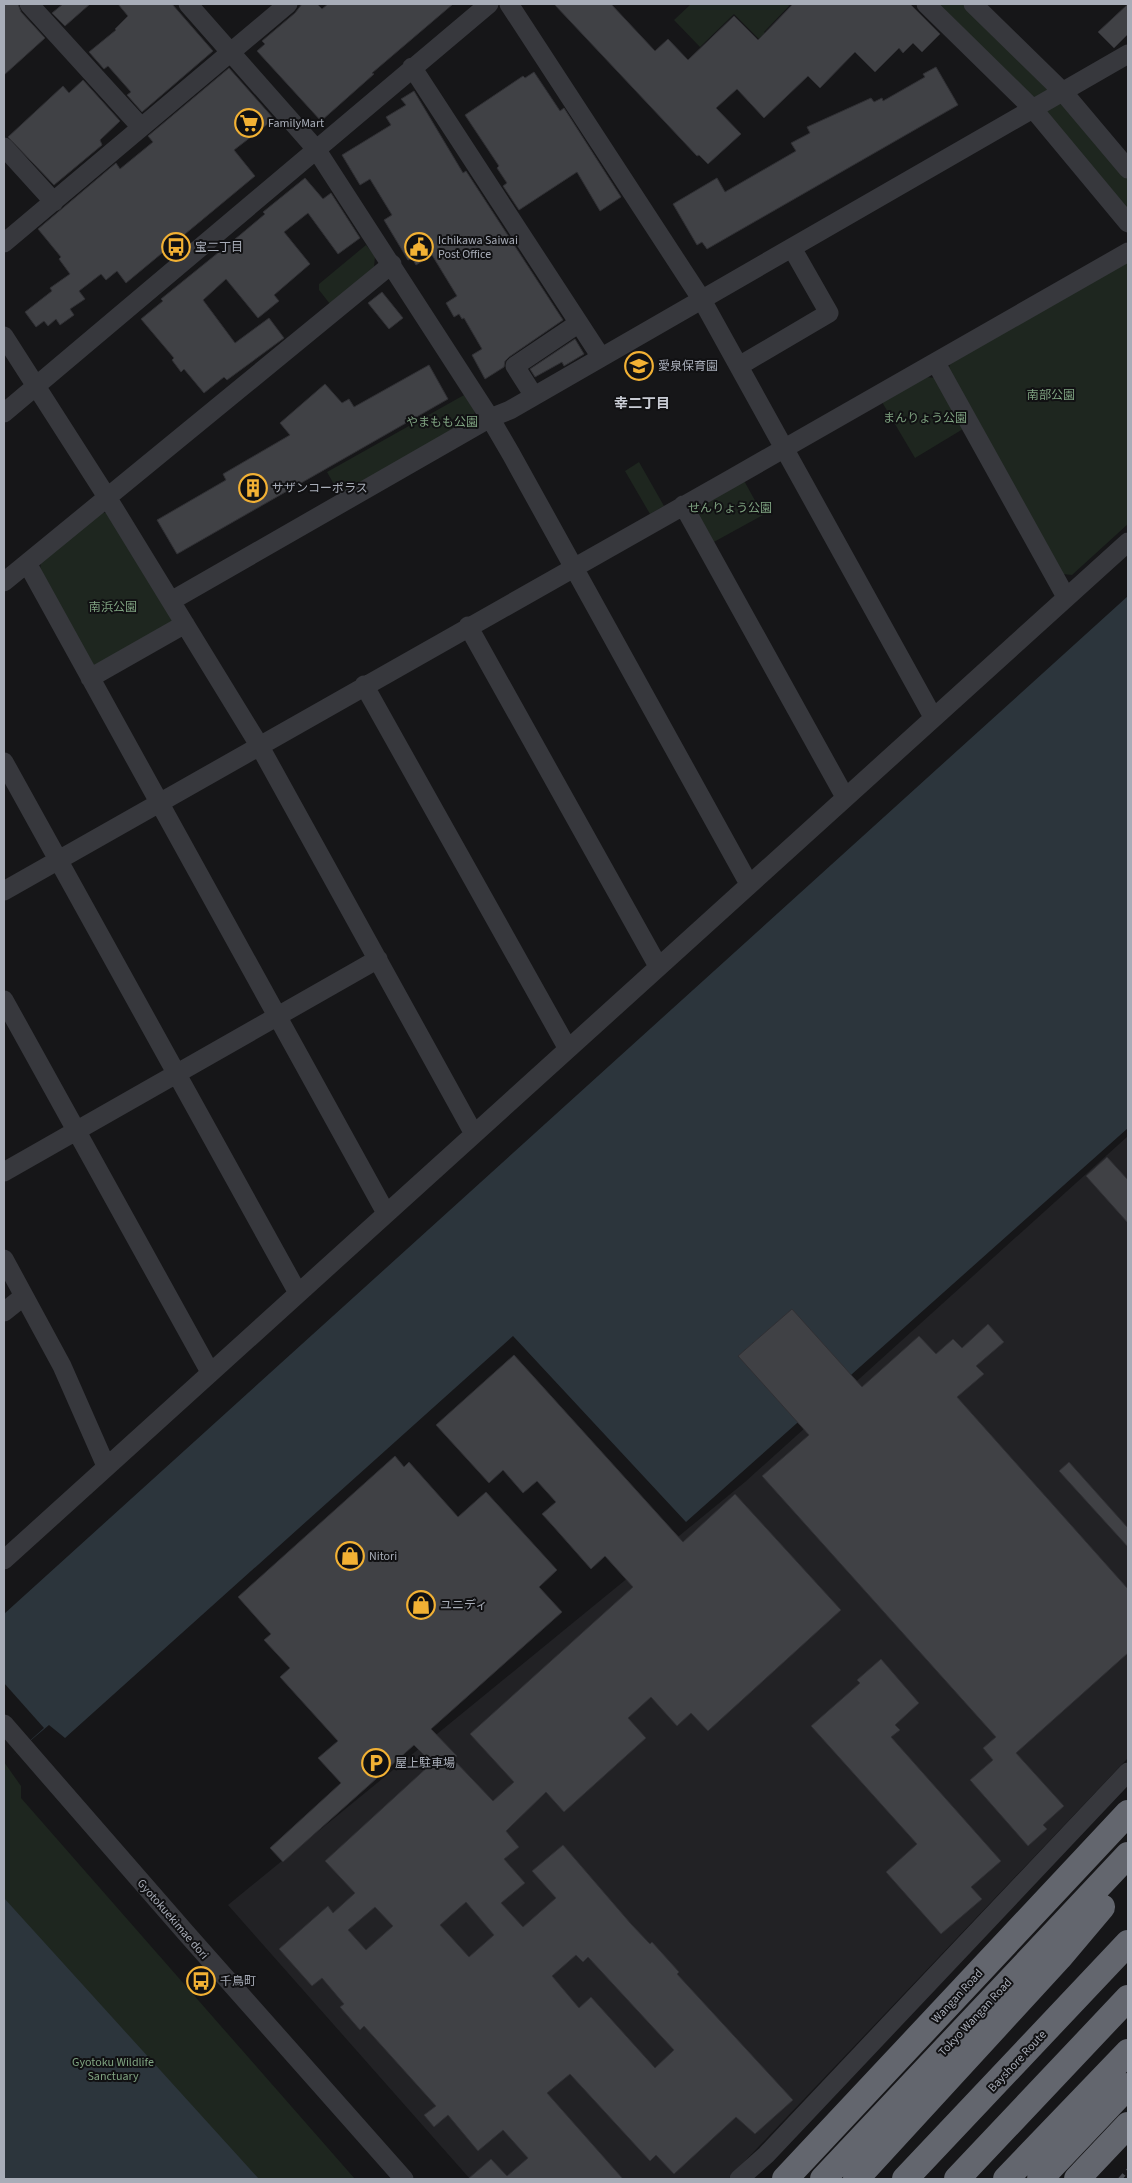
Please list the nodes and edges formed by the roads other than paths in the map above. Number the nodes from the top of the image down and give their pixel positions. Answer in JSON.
{"nodes":[{"id":1,"x":29,"y":4,"type":"edge"},
{"id":2,"x":188,"y":4,"type":"edge"},
{"id":3,"x":288,"y":4,"type":"edge"},
{"id":4,"x":489,"y":4,"type":"edge"},
{"id":5,"x":509,"y":4,"type":"edge"},
{"id":6,"x":926,"y":4,"type":"edge"},
{"id":7,"x":973,"y":4,"type":"edge"},
{"id":8,"x":231,"y":52,"type":"junction"},
{"id":9,"x":1128,"y":54,"type":"edge"},
{"id":10,"x":412,"y":67,"type":"junction"},
{"id":11,"x":1063,"y":92,"type":"junction"},
{"id":12,"x":1034,"y":110,"type":"junction"},
{"id":13,"x":141,"y":128,"type":"junction"},
{"id":14,"x":4,"y":147,"type":"edge"},
{"id":15,"x":1121,"y":148,"type":"edge"},
{"id":16,"x":316,"y":149,"type":"junction"},
{"id":17,"x":1128,"y":170,"type":"edge"},
{"id":18,"x":54,"y":202,"type":"junction"},
{"id":19,"x":1128,"y":223,"type":"edge"},
{"id":20,"x":4,"y":243,"type":"edge"},
{"id":21,"x":792,"y":248,"type":"junction"},
{"id":22,"x":1128,"y":252,"type":"edge"},
{"id":23,"x":392,"y":264,"type":"junction"},
{"id":24,"x":702,"y":300,"type":"junction"},
{"id":25,"x":579,"y":323,"type":"junction"},
{"id":26,"x":4,"y":336,"type":"edge"},
{"id":27,"x":602,"y":357,"type":"junction"},
{"id":28,"x":936,"y":363,"type":"junction"},
{"id":29,"x":738,"y":366,"type":"junction"},
{"id":30,"x":36,"y":385,"type":"junction"},
{"id":31,"x":534,"y":396,"type":"junction"},
{"id":32,"x":4,"y":413,"type":"edge"},
{"id":33,"x":490,"y":418,"type":"junction"},
{"id":34,"x":784,"y":448,"type":"junction"},
{"id":35,"x":107,"y":497,"type":"junction"},
{"id":36,"x":683,"y":505,"type":"junction"},
{"id":37,"x":1128,"y":542,"type":"edge"},
{"id":38,"x":27,"y":563,"type":"junction"},
{"id":39,"x":574,"y":566,"type":"junction"},
{"id":40,"x":4,"y":582,"type":"edge"},
{"id":41,"x":1066,"y":597,"type":"junction"},
{"id":42,"x":171,"y":601,"type":"junction"},
{"id":43,"x":185,"y":624,"type":"junction"},
{"id":44,"x":468,"y":626,"type":"junction"},
{"id":45,"x":90,"y":678,"type":"junction"},
{"id":46,"x":364,"y":685,"type":"junction"},
{"id":47,"x":933,"y":717,"type":"junction"},
{"id":48,"x":259,"y":745,"type":"junction"},
{"id":49,"x":4,"y":762,"type":"edge"},
{"id":50,"x":845,"y":797,"type":"junction"},
{"id":51,"x":159,"y":802,"type":"junction"},
{"id":52,"x":58,"y":860,"type":"junction"},
{"id":53,"x":749,"y":884,"type":"junction"},
{"id":54,"x":4,"y":891,"type":"edge"},
{"id":55,"x":378,"y":959,"type":"junction"},
{"id":56,"x":658,"y":966,"type":"junction"},
{"id":57,"x":4,"y":1000,"type":"edge"},
{"id":58,"x":277,"y":1017,"type":"junction"},
{"id":59,"x":568,"y":1049,"type":"junction"},
{"id":60,"x":176,"y":1074,"type":"junction"},
{"id":61,"x":76,"y":1131,"type":"junction"},
{"id":62,"x":474,"y":1134,"type":"junction"},
{"id":63,"x":4,"y":1172,"type":"edge"},
{"id":64,"x":386,"y":1214,"type":"junction"},
{"id":65,"x":4,"y":1260,"type":"edge"},
{"id":66,"x":298,"y":1293,"type":"junction"},
{"id":67,"x":24,"y":1296,"type":"junction"},
{"id":68,"x":4,"y":1312,"type":"edge"},
{"id":69,"x":210,"y":1372,"type":"junction"},
{"id":70,"x":106,"y":1466,"type":"junction"},
{"id":71,"x":4,"y":1560,"type":"edge"},
{"id":72,"x":4,"y":1724,"type":"edge"},
{"id":73,"x":1128,"y":1772,"type":"edge"},
{"id":74,"x":1128,"y":1813,"type":"edge"},
{"id":75,"x":1128,"y":1855,"type":"edge"},
{"id":76,"x":1128,"y":1876,"type":"edge"},
{"id":77,"x":1128,"y":1943,"type":"edge"},
{"id":78,"x":1128,"y":1998,"type":"edge"},
{"id":79,"x":1128,"y":2052,"type":"edge"},
{"id":80,"x":1128,"y":2086,"type":"edge"},
{"id":81,"x":1126,"y":2130,"type":"edge"},
{"id":82,"x":743,"y":2175,"type":"edge"},
{"id":83,"x":404,"y":2179,"type":"edge"},
{"id":84,"x":785,"y":2179,"type":"edge"},
{"id":85,"x":823,"y":2179,"type":"edge"},
{"id":86,"x":856,"y":2179,"type":"edge"},
{"id":87,"x":905,"y":2179,"type":"edge"},
{"id":88,"x":958,"y":2179,"type":"edge"},
{"id":89,"x":1006,"y":2179,"type":"edge"},
{"id":90,"x":1040,"y":2179,"type":"edge"},
{"id":91,"x":1077,"y":2179,"type":"edge"}],
"edges":[{"from":1,"to":13,"type":"street"},
{"from":2,"to":8,"type":"street"},
{"from":3,"to":8,"type":"street"},
{"from":4,"to":10,"type":"street"},
{"from":5,"to":24,"type":"street"},
{"from":6,"to":12,"type":"street"},
{"from":7,"to":11,"type":"street"},
{"from":8,"to":13,"type":"street"},
{"from":8,"to":16,"type":"street"},
{"from":9,"to":11,"type":"street"},
{"from":10,"to":16,"type":"street"},
{"from":10,"to":25,"type":"street"},
{"from":11,"to":12,"type":"street"},
{"from":11,"to":15,"type":"street"},
{"from":12,"to":19,"type":"street"},
{"from":12,"to":21,"type":"street"},
{"from":13,"to":18,"type":"street"},
{"from":14,"to":18,"type":"street"},
{"from":15,"to":17,"type":"street"},
{"from":16,"to":23,"type":"street"},
{"from":16,"to":30,"type":"street"},
{"from":18,"to":20,"type":"street"},
{"from":21,"to":24,"type":"street"},
{"from":21,"to":29,"type":"street"},
{"from":22,"to":28,"type":"street"},
{"from":23,"to":33,"type":"street"},
{"from":23,"to":35,"type":"street"},
{"from":24,"to":27,"type":"street"},
{"from":24,"to":29,"type":"street"},
{"from":25,"to":27,"type":"street"},
{"from":25,"to":31,"type":"street"},
{"from":26,"to":30,"type":"street"},
{"from":27,"to":31,"type":"street"},
{"from":28,"to":34,"type":"street"},
{"from":28,"to":41,"type":"street"},
{"from":29,"to":34,"type":"street"},
{"from":30,"to":32,"type":"street"},
{"from":30,"to":35,"type":"street"},
{"from":31,"to":33,"type":"street"},
{"from":33,"to":39,"type":"street"},
{"from":33,"to":42,"type":"street"},
{"from":34,"to":36,"type":"street"},
{"from":34,"to":47,"type":"street"},
{"from":35,"to":38,"type":"street"},
{"from":35,"to":42,"type":"street"},
{"from":36,"to":39,"type":"street"},
{"from":36,"to":50,"type":"street"},
{"from":37,"to":41,"type":"street"},
{"from":38,"to":40,"type":"street"},
{"from":38,"to":45,"type":"street"},
{"from":39,"to":44,"type":"street"},
{"from":39,"to":53,"type":"street"},
{"from":41,"to":47,"type":"street"},
{"from":42,"to":43,"type":"street"},
{"from":43,"to":45,"type":"street"},
{"from":43,"to":48,"type":"street"},
{"from":44,"to":46,"type":"street"},
{"from":44,"to":56,"type":"street"},
{"from":45,"to":51,"type":"street"},
{"from":46,"to":48,"type":"street"},
{"from":46,"to":59,"type":"street"},
{"from":47,"to":50,"type":"street"},
{"from":48,"to":51,"type":"street"},
{"from":48,"to":55,"type":"street"},
{"from":49,"to":52,"type":"street"},
{"from":50,"to":53,"type":"street"},
{"from":51,"to":52,"type":"street"},
{"from":51,"to":58,"type":"street"},
{"from":52,"to":54,"type":"street"},
{"from":52,"to":60,"type":"street"},
{"from":53,"to":56,"type":"street"},
{"from":55,"to":58,"type":"street"},
{"from":55,"to":62,"type":"street"},
{"from":56,"to":59,"type":"street"},
{"from":57,"to":61,"type":"street"},
{"from":58,"to":60,"type":"street"},
{"from":58,"to":64,"type":"street"},
{"from":59,"to":62,"type":"street"},
{"from":60,"to":61,"type":"street"},
{"from":60,"to":66,"type":"street"},
{"from":61,"to":63,"type":"street"},
{"from":61,"to":69,"type":"street"},
{"from":62,"to":64,"type":"street"},
{"from":64,"to":66,"type":"street"},
{"from":65,"to":67,"type":"street"},
{"from":66,"to":69,"type":"street"},
{"from":67,"to":68,"type":"street"},
{"from":67,"to":70,"type":"street"},
{"from":69,"to":70,"type":"street"},
{"from":70,"to":71,"type":"street"},
{"from":72,"to":83,"type":"street","name":"Gyotokuekimae dori"},
{"from":73,"to":82,"type":"street"},
{"from":74,"to":84,"type":"highway","name":"Wangan Road"},
{"from":75,"to":85,"type":"highway","name":"Tokyo Wangan Road"},
{"from":76,"to":86,"type":"highway"},
{"from":77,"to":87,"type":"highway","name":"Bayshore Route"},
{"from":78,"to":88,"type":"highway"},
{"from":79,"to":89,"type":"highway"},
{"from":80,"to":90,"type":"highway"},
{"from":81,"to":91,"type":"highway"}]}
